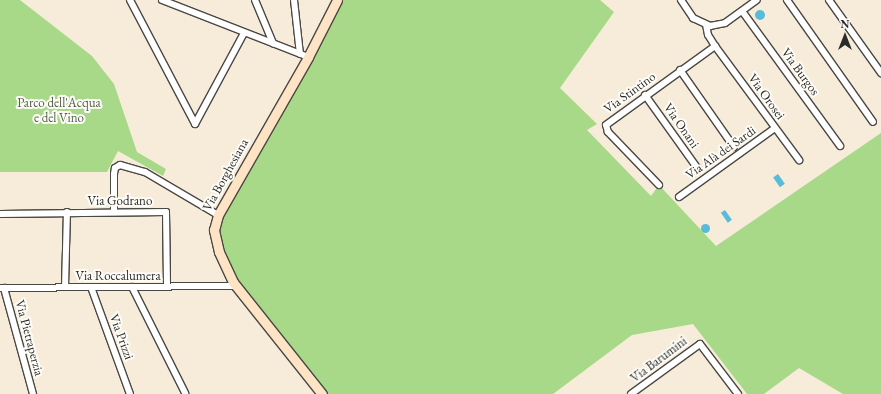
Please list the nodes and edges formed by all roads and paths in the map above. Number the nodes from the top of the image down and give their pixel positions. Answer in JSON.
{"nodes":[{"id":1,"x":130,"y":0,"type":"edge"},
{"id":2,"x":162,"y":0,"type":"edge"},
{"id":3,"x":255,"y":0,"type":"edge"},
{"id":4,"x":294,"y":0,"type":"edge"},
{"id":5,"x":337,"y":0,"type":"edge"},
{"id":6,"x":680,"y":0,"type":"edge"},
{"id":7,"x":757,"y":0,"type":"edge"},
{"id":8,"x":787,"y":0,"type":"edge"},
{"id":9,"x":829,"y":0,"type":"edge"},
{"id":10,"x":169,"y":2,"type":"edge"},
{"id":11,"x":742,"y":11,"type":"junction"},
{"id":12,"x":706,"y":25,"type":"junction"},
{"id":13,"x":244,"y":32,"type":"junction"},
{"id":14,"x":273,"y":44,"type":"junction"},
{"id":15,"x":715,"y":46,"type":"junction"},
{"id":16,"x":304,"y":56,"type":"junction"},
{"id":17,"x":680,"y":70,"type":"junction"},
{"id":18,"x":881,"y":73,"type":"edge"},
{"id":19,"x":645,"y":95,"type":"junction"},
{"id":20,"x":873,"y":122,"type":"dead end"},
{"id":21,"x":775,"y":128,"type":"junction"},
{"id":22,"x":840,"y":146,"type":"dead end"},
{"id":23,"x":734,"y":147,"type":"dead end"},
{"id":24,"x":799,"y":160,"type":"dead end"},
{"id":25,"x":698,"y":169,"type":"dead end"},
{"id":26,"x":659,"y":185,"type":"dead end"},
{"id":27,"x":679,"y":197,"type":"dead end"},
{"id":28,"x":67,"y":212,"type":"junction"},
{"id":29,"x":114,"y":212,"type":"junction"},
{"id":30,"x":0,"y":214,"type":"edge"},
{"id":31,"x":218,"y":215,"type":"junction"},
{"id":32,"x":236,"y":286,"type":"junction"},
{"id":33,"x":65,"y":287,"type":"junction"},
{"id":34,"x":91,"y":287,"type":"junction"},
{"id":35,"x":132,"y":287,"type":"junction"},
{"id":36,"x":167,"y":287,"type":"junction"},
{"id":37,"x":2,"y":288,"type":"edge"},
{"id":38,"x":185,"y":393,"type":"dead end"},
{"id":39,"x":634,"y":393,"type":"edge"},
{"id":40,"x":33,"y":394,"type":"edge"},
{"id":41,"x":130,"y":394,"type":"edge"},
{"id":42,"x":322,"y":394,"type":"edge"},
{"id":43,"x":738,"y":394,"type":"edge"}],
"edges":[{"from":1,"to":13,"type":"street"},
{"from":2,"to":10,"type":"street"},
{"from":3,"to":14,"type":"street"},
{"from":4,"to":16,"type":"street"},
{"from":5,"to":16,"type":"street","name":"Via Borghesiana"},
{"from":6,"to":12,"type":"street"},
{"from":7,"to":11,"type":"street"},
{"from":8,"to":20,"type":"street"},
{"from":9,"to":18,"type":"street"},
{"from":10,"to":13,"type":"street"},
{"from":11,"to":12,"type":"street"},
{"from":11,"to":22,"type":"street","name":"Via Burgos"},
{"from":12,"to":15,"type":"street"},
{"from":13,"to":14,"type":"street"},
{"from":14,"to":16,"type":"street"},
{"from":15,"to":17,"type":"street","name":"Via Stintino"},
{"from":15,"to":21,"type":"street","name":"Via Orosei"},
{"from":16,"to":31,"type":"street","name":"Via Borghesiana"},
{"from":17,"to":19,"type":"street","name":"Via Stintino"},
{"from":17,"to":23,"type":"street"},
{"from":19,"to":25,"type":"street","name":"Via Onani"},
{"from":19,"to":26,"type":"street","name":"Via Stintino"},
{"from":21,"to":24,"type":"street","name":"Via Orosei"},
{"from":21,"to":27,"type":"street","name":"Via Alà dei Sardi"},
{"from":28,"to":29,"type":"street","name":"Via Godrano"},
{"from":28,"to":30,"type":"street","name":"Via Godrano"},
{"from":28,"to":33,"type":"street"},
{"from":29,"to":31,"type":"street"},
{"from":29,"to":36,"type":"street","name":"Via Godrano"},
{"from":31,"to":32,"type":"street","name":"Via Borghesiana"},
{"from":32,"to":36,"type":"street","name":"Via Roccalumera"},
{"from":32,"to":42,"type":"street","name":"Via Borghesiana"},
{"from":33,"to":34,"type":"street","name":"Via Roccalumera"},
{"from":33,"to":37,"type":"street","name":"Via Roccalumera"},
{"from":34,"to":35,"type":"street","name":"Via Roccalumera"},
{"from":34,"to":41,"type":"street","name":"Via Prizzi"},
{"from":35,"to":36,"type":"street","name":"Via Roccalumera"},
{"from":35,"to":38,"type":"street"},
{"from":37,"to":40,"type":"street","name":"Via Pietraperzia"},
{"from":39,"to":43,"type":"street","name":"Via Barumini"}]}
